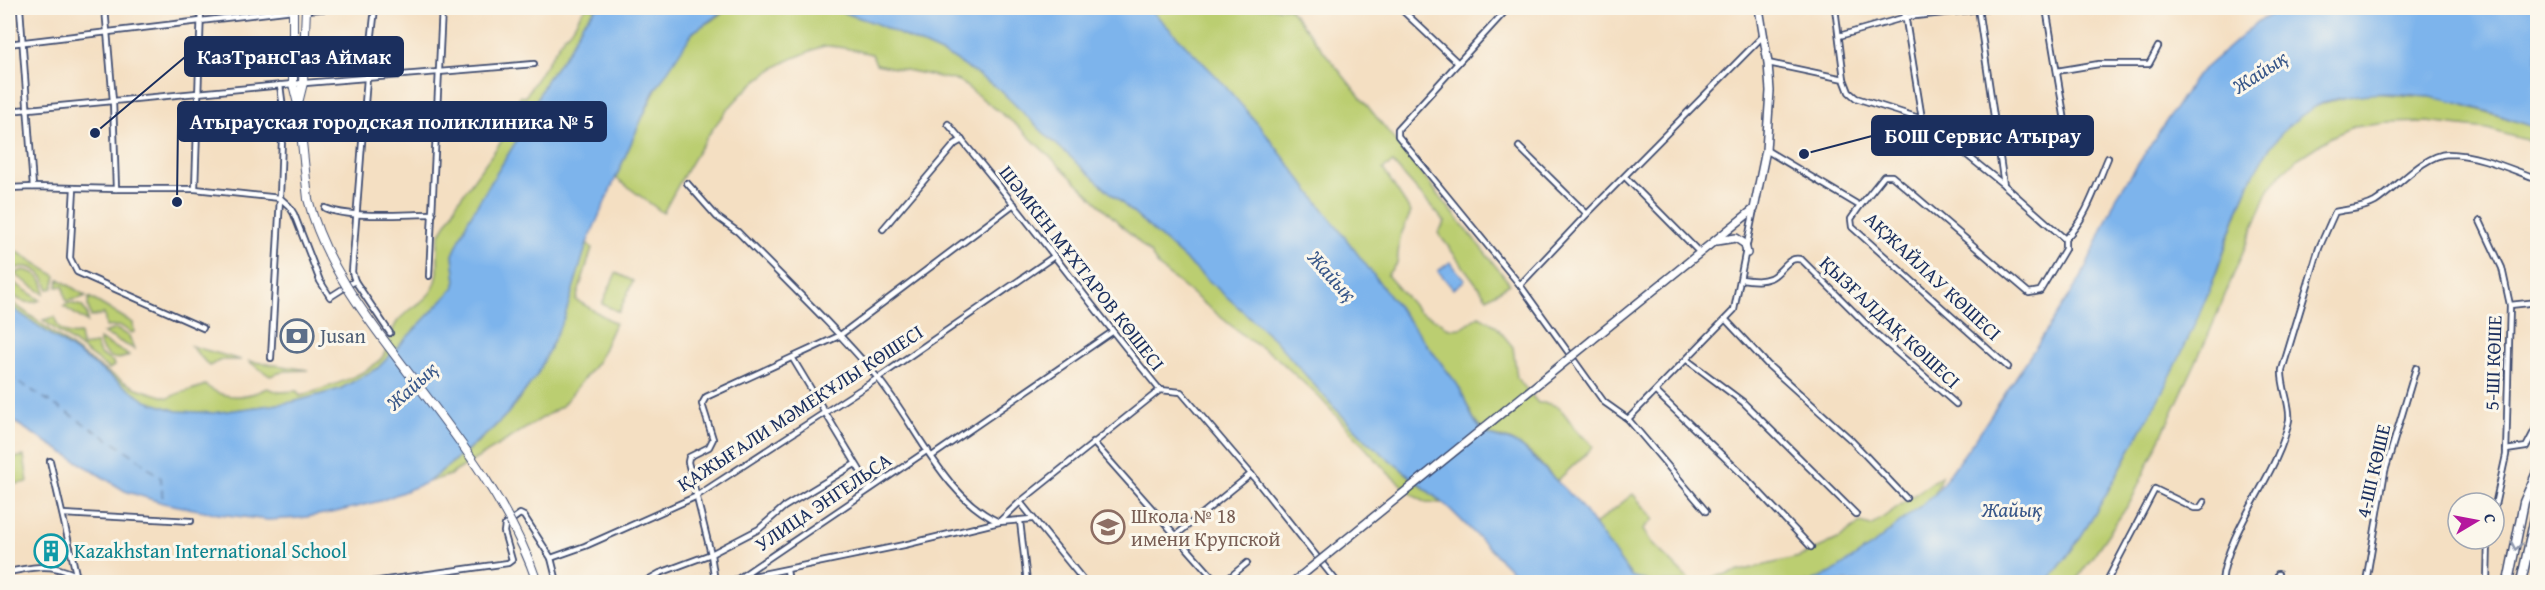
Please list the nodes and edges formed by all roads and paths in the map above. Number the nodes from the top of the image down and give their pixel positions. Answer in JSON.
{"nodes":[{"id":1,"x":20,"y":8,"type":"edge"},
{"id":2,"x":105,"y":8,"type":"edge"},
{"id":3,"x":201,"y":8,"type":"edge"},
{"id":4,"x":336,"y":8,"type":"edge"},
{"id":5,"x":375,"y":8,"type":"edge"},
{"id":6,"x":442,"y":8,"type":"edge"},
{"id":7,"x":1400,"y":8,"type":"edge"},
{"id":8,"x":1508,"y":8,"type":"edge"},
{"id":9,"x":1759,"y":8,"type":"edge"},
{"id":10,"x":1835,"y":8,"type":"edge"},
{"id":11,"x":1904,"y":8,"type":"edge"},
{"id":12,"x":1978,"y":8,"type":"edge"},
{"id":13,"x":1990,"y":8,"type":"edge"},
{"id":14,"x":2046,"y":8,"type":"edge"},
{"id":15,"x":293,"y":9,"type":"edge"},
{"id":16,"x":306,"y":9,"type":"edge"},
{"id":17,"x":1906,"y":17,"type":"junction"},
{"id":18,"x":201,"y":21,"type":"junction"},
{"id":19,"x":106,"y":31,"type":"junction"},
{"id":20,"x":1764,"y":35,"type":"junction"},
{"id":21,"x":1839,"y":36,"type":"junction"},
{"id":22,"x":23,"y":41,"type":"junction"},
{"id":23,"x":8,"y":44,"type":"edge"},
{"id":24,"x":2158,"y":47,"type":"dead end"},
{"id":25,"x":1458,"y":63,"type":"junction"},
{"id":26,"x":1768,"y":63,"type":"junction"},
{"id":27,"x":534,"y":64,"type":"dead end"},
{"id":28,"x":2057,"y":71,"type":"junction"},
{"id":29,"x":440,"y":72,"type":"junction"},
{"id":30,"x":367,"y":78,"type":"junction"},
{"id":31,"x":1844,"y":79,"type":"junction"},
{"id":32,"x":303,"y":83,"type":"junction"},
{"id":33,"x":293,"y":84,"type":"junction"},
{"id":34,"x":280,"y":85,"type":"junction"},
{"id":35,"x":198,"y":94,"type":"junction"},
{"id":36,"x":113,"y":101,"type":"junction"},
{"id":37,"x":298,"y":104,"type":"junction"},
{"id":38,"x":29,"y":109,"type":"junction"},
{"id":39,"x":8,"y":111,"type":"edge"},
{"id":40,"x":1922,"y":119,"type":"junction"},
{"id":41,"x":948,"y":124,"type":"dead end"},
{"id":42,"x":2066,"y":127,"type":"dead end"},
{"id":43,"x":962,"y":141,"type":"junction"},
{"id":44,"x":1519,"y":147,"type":"dead end"},
{"id":45,"x":1766,"y":150,"type":"junction"},
{"id":46,"x":2108,"y":158,"type":"dead end"},
{"id":47,"x":1625,"y":177,"type":"junction"},
{"id":48,"x":2538,"y":179,"type":"edge"},
{"id":49,"x":687,"y":183,"type":"dead end"},
{"id":50,"x":2004,"y":184,"type":"junction"},
{"id":51,"x":33,"y":187,"type":"junction"},
{"id":52,"x":74,"y":188,"type":"junction"},
{"id":53,"x":8,"y":189,"type":"edge"},
{"id":54,"x":116,"y":189,"type":"junction"},
{"id":55,"x":195,"y":189,"type":"junction"},
{"id":56,"x":280,"y":198,"type":"junction"},
{"id":57,"x":1014,"y":204,"type":"junction"},
{"id":58,"x":1860,"y":206,"type":"junction"},
{"id":59,"x":325,"y":208,"type":"dead end"},
{"id":60,"x":1754,"y":209,"type":"junction"},
{"id":61,"x":356,"y":213,"type":"junction"},
{"id":62,"x":433,"y":214,"type":"junction"},
{"id":63,"x":1587,"y":214,"type":"junction"},
{"id":64,"x":2480,"y":220,"type":"dead end"},
{"id":65,"x":883,"y":229,"type":"dead end"},
{"id":66,"x":2065,"y":239,"type":"junction"},
{"id":67,"x":1714,"y":241,"type":"junction"},
{"id":68,"x":1700,"y":253,"type":"junction"},
{"id":69,"x":1747,"y":253,"type":"junction"},
{"id":70,"x":1053,"y":257,"type":"junction"},
{"id":71,"x":429,"y":276,"type":"dead end"},
{"id":72,"x":1741,"y":279,"type":"junction"},
{"id":73,"x":355,"y":281,"type":"junction"},
{"id":74,"x":1520,"y":285,"type":"junction"},
{"id":75,"x":2538,"y":302,"type":"edge"},
{"id":76,"x":2510,"y":305,"type":"junction"},
{"id":77,"x":1726,"y":320,"type":"junction"},
{"id":78,"x":203,"y":328,"type":"dead end"},
{"id":79,"x":1112,"y":332,"type":"junction"},
{"id":80,"x":390,"y":333,"type":"dead end"},
{"id":81,"x":839,"y":336,"type":"junction"},
{"id":82,"x":271,"y":358,"type":"dead end"},
{"id":83,"x":793,"y":359,"type":"junction"},
{"id":84,"x":1687,"y":360,"type":"junction"},
{"id":85,"x":2008,"y":366,"type":"dead end"},
{"id":86,"x":2416,"y":368,"type":"dead end"},
{"id":87,"x":878,"y":378,"type":"junction"},
{"id":88,"x":1160,"y":390,"type":"junction"},
{"id":89,"x":1656,"y":392,"type":"junction"},
{"id":90,"x":1956,"y":404,"type":"dead end"},
{"id":91,"x":825,"y":413,"type":"junction"},
{"id":92,"x":1628,"y":419,"type":"junction"},
{"id":93,"x":2538,"y":424,"type":"edge"},
{"id":94,"x":1093,"y":442,"type":"junction"},
{"id":95,"x":928,"y":450,"type":"junction"},
{"id":96,"x":2506,"y":450,"type":"junction"},
{"id":97,"x":932,"y":456,"type":"junction"},
{"id":98,"x":50,"y":460,"type":"dead end"},
{"id":99,"x":855,"y":464,"type":"junction"},
{"id":100,"x":2538,"y":470,"type":"edge"},
{"id":101,"x":1251,"y":474,"type":"junction"},
{"id":102,"x":870,"y":487,"type":"junction"},
{"id":103,"x":2498,"y":491,"type":"edge"},
{"id":104,"x":695,"y":497,"type":"junction"},
{"id":105,"x":1906,"y":498,"type":"dead end"},
{"id":106,"x":1020,"y":502,"type":"junction"},
{"id":107,"x":2204,"y":502,"type":"dead end"},
{"id":108,"x":2538,"y":504,"type":"edge"},
{"id":109,"x":1706,"y":511,"type":"dead end"},
{"id":110,"x":63,"y":514,"type":"junction"},
{"id":111,"x":1856,"y":514,"type":"dead end"},
{"id":112,"x":1032,"y":519,"type":"junction"},
{"id":113,"x":191,"y":521,"type":"dead end"},
{"id":114,"x":1020,"y":521,"type":"junction"},
{"id":115,"x":999,"y":522,"type":"junction"},
{"id":116,"x":1175,"y":536,"type":"junction"},
{"id":117,"x":1811,"y":547,"type":"dead end"},
{"id":118,"x":2488,"y":551,"type":"edge"},
{"id":119,"x":711,"y":554,"type":"junction"},
{"id":120,"x":2538,"y":557,"type":"edge"},
{"id":121,"x":551,"y":558,"type":"junction"},
{"id":122,"x":2526,"y":558,"type":"junction"},
{"id":123,"x":1247,"y":563,"type":"dead end"},
{"id":124,"x":787,"y":570,"type":"junction"},
{"id":125,"x":8,"y":572,"type":"edge"},
{"id":126,"x":76,"y":574,"type":"junction"},
{"id":127,"x":2278,"y":574,"type":"dead end"},
{"id":128,"x":407,"y":580,"type":"edge"},
{"id":129,"x":736,"y":580,"type":"junction"},
{"id":130,"x":1083,"y":581,"type":"edge"},
{"id":131,"x":91,"y":582,"type":"edge"},
{"id":132,"x":372,"y":582,"type":"edge"},
{"id":133,"x":537,"y":582,"type":"edge"},
{"id":134,"x":557,"y":582,"type":"edge"},
{"id":135,"x":644,"y":582,"type":"edge"},
{"id":136,"x":715,"y":582,"type":"edge"},
{"id":137,"x":724,"y":582,"type":"edge"},
{"id":138,"x":789,"y":582,"type":"edge"},
{"id":139,"x":1028,"y":582,"type":"edge"},
{"id":140,"x":1069,"y":582,"type":"edge"},
{"id":141,"x":1217,"y":582,"type":"edge"},
{"id":142,"x":1224,"y":582,"type":"edge"},
{"id":143,"x":1293,"y":582,"type":"edge"},
{"id":144,"x":1337,"y":582,"type":"edge"},
{"id":145,"x":2108,"y":582,"type":"edge"},
{"id":146,"x":2222,"y":582,"type":"edge"},
{"id":147,"x":2277,"y":582,"type":"edge"},
{"id":148,"x":2366,"y":582,"type":"edge"},
{"id":149,"x":2487,"y":582,"type":"edge"},
{"id":150,"x":2508,"y":582,"type":"edge"},
{"id":151,"x":2521,"y":582,"type":"edge"}],
"edges":[{"from":1,"to":22,"type":"street"},
{"from":2,"to":19,"type":"street"},
{"from":3,"to":18,"type":"street"},
{"from":4,"to":16,"type":"street"},
{"from":5,"to":30,"type":"street"},
{"from":6,"to":29,"type":"street"},
{"from":7,"to":25,"type":"street"},
{"from":8,"to":25,"type":"street"},
{"from":9,"to":20,"type":"main road"},
{"from":10,"to":21,"type":"street"},
{"from":11,"to":17,"type":"street"},
{"from":12,"to":13,"type":"street"},
{"from":12,"to":17,"type":"street"},
{"from":12,"to":50,"type":"street"},
{"from":14,"to":28,"type":"street"},
{"from":15,"to":18,"type":"street"},
{"from":15,"to":33,"type":"main road"},
{"from":16,"to":32,"type":"main road"},
{"from":17,"to":21,"type":"street"},
{"from":17,"to":40,"type":"street"},
{"from":18,"to":19,"type":"street"},
{"from":18,"to":35,"type":"street"},
{"from":19,"to":22,"type":"street"},
{"from":19,"to":36,"type":"street"},
{"from":20,"to":26,"type":"main road"},
{"from":20,"to":47,"type":"street"},
{"from":21,"to":31,"type":"street"},
{"from":22,"to":23,"type":"street"},
{"from":22,"to":38,"type":"street"},
{"from":24,"to":28,"type":"street"},
{"from":25,"to":74,"type":"street"},
{"from":26,"to":31,"type":"street"},
{"from":26,"to":45,"type":"main road"},
{"from":27,"to":29,"type":"street"},
{"from":28,"to":42,"type":"street"},
{"from":29,"to":30,"type":"street"},
{"from":29,"to":62,"type":"street"},
{"from":30,"to":32,"type":"street"},
{"from":30,"to":61,"type":"street"},
{"from":31,"to":40,"type":"street"},
{"from":32,"to":33,"type":"street"},
{"from":32,"to":37,"type":"main road"},
{"from":33,"to":34,"type":"street"},
{"from":33,"to":37,"type":"main road"},
{"from":34,"to":35,"type":"street"},
{"from":34,"to":56,"type":"street"},
{"from":35,"to":36,"type":"street"},
{"from":35,"to":55,"type":"street"},
{"from":36,"to":38,"type":"street"},
{"from":36,"to":54,"type":"street"},
{"from":37,"to":133,"type":"main road","bridge":true},
{"from":38,"to":39,"type":"street"},
{"from":38,"to":51,"type":"street"},
{"from":40,"to":50,"type":"street"},
{"from":41,"to":43,"type":"street","name":"ШӘМКЕН МҰХТАРОВ КӨШЕСІ"},
{"from":43,"to":57,"type":"street","name":"ШӘМКЕН МҰХТАРОВ КӨШЕСІ"},
{"from":43,"to":65,"type":"street"},
{"from":44,"to":63,"type":"street"},
{"from":45,"to":58,"type":"street","name":"АҚЖАЙЛАУ КӨШЕСІ"},
{"from":45,"to":60,"type":"main road"},
{"from":46,"to":66,"type":"street"},
{"from":47,"to":63,"type":"street"},
{"from":47,"to":68,"type":"street"},
{"from":48,"to":146,"type":"street"},
{"from":49,"to":81,"type":"street"},
{"from":50,"to":66,"type":"street"},
{"from":51,"to":52,"type":"street"},
{"from":51,"to":53,"type":"street"},
{"from":52,"to":54,"type":"street"},
{"from":52,"to":78,"type":"street"},
{"from":54,"to":55,"type":"street"},
{"from":55,"to":56,"type":"street"},
{"from":56,"to":73,"type":"street"},
{"from":56,"to":82,"type":"street"},
{"from":57,"to":70,"type":"street","name":"ШӘМКЕН МҰХТАРОВ КӨШЕСІ"},
{"from":57,"to":81,"type":"street"},
{"from":58,"to":66,"type":"street"},
{"from":58,"to":85,"type":"street","name":"АҚЖАЙЛАУ КӨШЕСІ"},
{"from":59,"to":61,"type":"street"},
{"from":60,"to":67,"type":"main road"},
{"from":60,"to":69,"type":"street"},
{"from":61,"to":62,"type":"street"},
{"from":61,"to":73,"type":"street"},
{"from":62,"to":71,"type":"street"},
{"from":63,"to":74,"type":"street"},
{"from":64,"to":76,"type":"street","name":"5-ШI КӨШЕ"},
{"from":67,"to":68,"type":"main road"},
{"from":67,"to":69,"type":"main road"},
{"from":68,"to":143,"type":"main road","bridge":true},
{"from":69,"to":72,"type":"street"},
{"from":70,"to":79,"type":"street","name":"ШӘМКЕН МҰХТАРОВ КӨШЕСІ"},
{"from":70,"to":87,"type":"street","name":"ҚАЖЫҒАЛИ МӘМЕКҰЛЫ КӨШЕСІ"},
{"from":72,"to":77,"type":"street"},
{"from":72,"to":90,"type":"street","name":"ҚЫЗҒАЛДАҚ КӨШЕСІ"},
{"from":73,"to":80,"type":"street"},
{"from":74,"to":92,"type":"street"},
{"from":75,"to":76,"type":"street"},
{"from":76,"to":96,"type":"street","name":"5-ШI КӨШЕ"},
{"from":77,"to":84,"type":"street"},
{"from":77,"to":105,"type":"street"},
{"from":79,"to":88,"type":"street","name":"ШӘМКЕН МҰХТАРОВ КӨШЕСІ"},
{"from":79,"to":97,"type":"street"},
{"from":81,"to":83,"type":"street"},
{"from":81,"to":87,"type":"street"},
{"from":83,"to":91,"type":"street"},
{"from":83,"to":104,"type":"street"},
{"from":84,"to":89,"type":"street"},
{"from":84,"to":111,"type":"street"},
{"from":86,"to":148,"type":"street","name":"4-ШI КӨШЕ"},
{"from":87,"to":91,"type":"street","name":"ҚАЖЫҒАЛИ МӘМЕКҰЛЫ КӨШЕСІ"},
{"from":87,"to":95,"type":"street"},
{"from":88,"to":94,"type":"street"},
{"from":88,"to":101,"type":"street","name":"ШӘМКЕН МҰХТАРОВ КӨШЕСІ"},
{"from":89,"to":92,"type":"street"},
{"from":89,"to":117,"type":"street"},
{"from":91,"to":99,"type":"street"},
{"from":91,"to":104,"type":"street","name":"ҚАЖЫҒАЛИ МӘМЕКҰЛЫ КӨШЕСІ"},
{"from":92,"to":109,"type":"street"},
{"from":93,"to":96,"type":"street"},
{"from":94,"to":106,"type":"street"},
{"from":94,"to":116,"type":"street"},
{"from":95,"to":97,"type":"street"},
{"from":95,"to":102,"type":"street","name":"УЛИЦА ЭНГЕЛЬСА"},
{"from":96,"to":103,"type":"street","name":"5-ШI КӨШЕ"},
{"from":97,"to":115,"type":"street"},
{"from":98,"to":110,"type":"street"},
{"from":99,"to":102,"type":"street"},
{"from":99,"to":119,"type":"street"},
{"from":100,"to":150,"type":"highway","one_way":true},
{"from":101,"to":116,"type":"street"},
{"from":101,"to":144,"type":"street","name":"ШӘМКЕН МҰХТАРОВ КӨШЕСІ"},
{"from":102,"to":129,"type":"street","name":"УЛИЦА ЭНГЕЛЬСА"},
{"from":104,"to":119,"type":"street"},
{"from":104,"to":121,"type":"street","name":"ҚАЖЫҒАЛИ МӘМЕКҰЛЫ КӨШЕСІ"},
{"from":106,"to":112,"type":"street"},
{"from":106,"to":115,"type":"street"},
{"from":107,"to":145,"type":"street"},
{"from":108,"to":122,"type":"highway"},
{"from":110,"to":113,"type":"street"},
{"from":110,"to":126,"type":"street"},
{"from":112,"to":114,"type":"street"},
{"from":112,"to":130,"type":"street"},
{"from":114,"to":115,"type":"street"},
{"from":114,"to":139,"type":"street"},
{"from":115,"to":124,"type":"street"},
{"from":116,"to":141,"type":"street"},
{"from":118,"to":149,"type":"street"},
{"from":119,"to":135,"type":"street"},
{"from":119,"to":136,"type":"street"},
{"from":120,"to":122,"type":"street"},
{"from":121,"to":128,"type":"street"},
{"from":121,"to":134,"type":"street"},
{"from":122,"to":151,"type":"highway"},
{"from":123,"to":142,"type":"street"},
{"from":124,"to":129,"type":"street"},
{"from":124,"to":138,"type":"street"},
{"from":125,"to":126,"type":"street"},
{"from":126,"to":131,"type":"street"},
{"from":127,"to":147,"type":"street"},
{"from":128,"to":132,"type":"street"},
{"from":129,"to":137,"type":"street"},
{"from":130,"to":140,"type":"street"}]}
